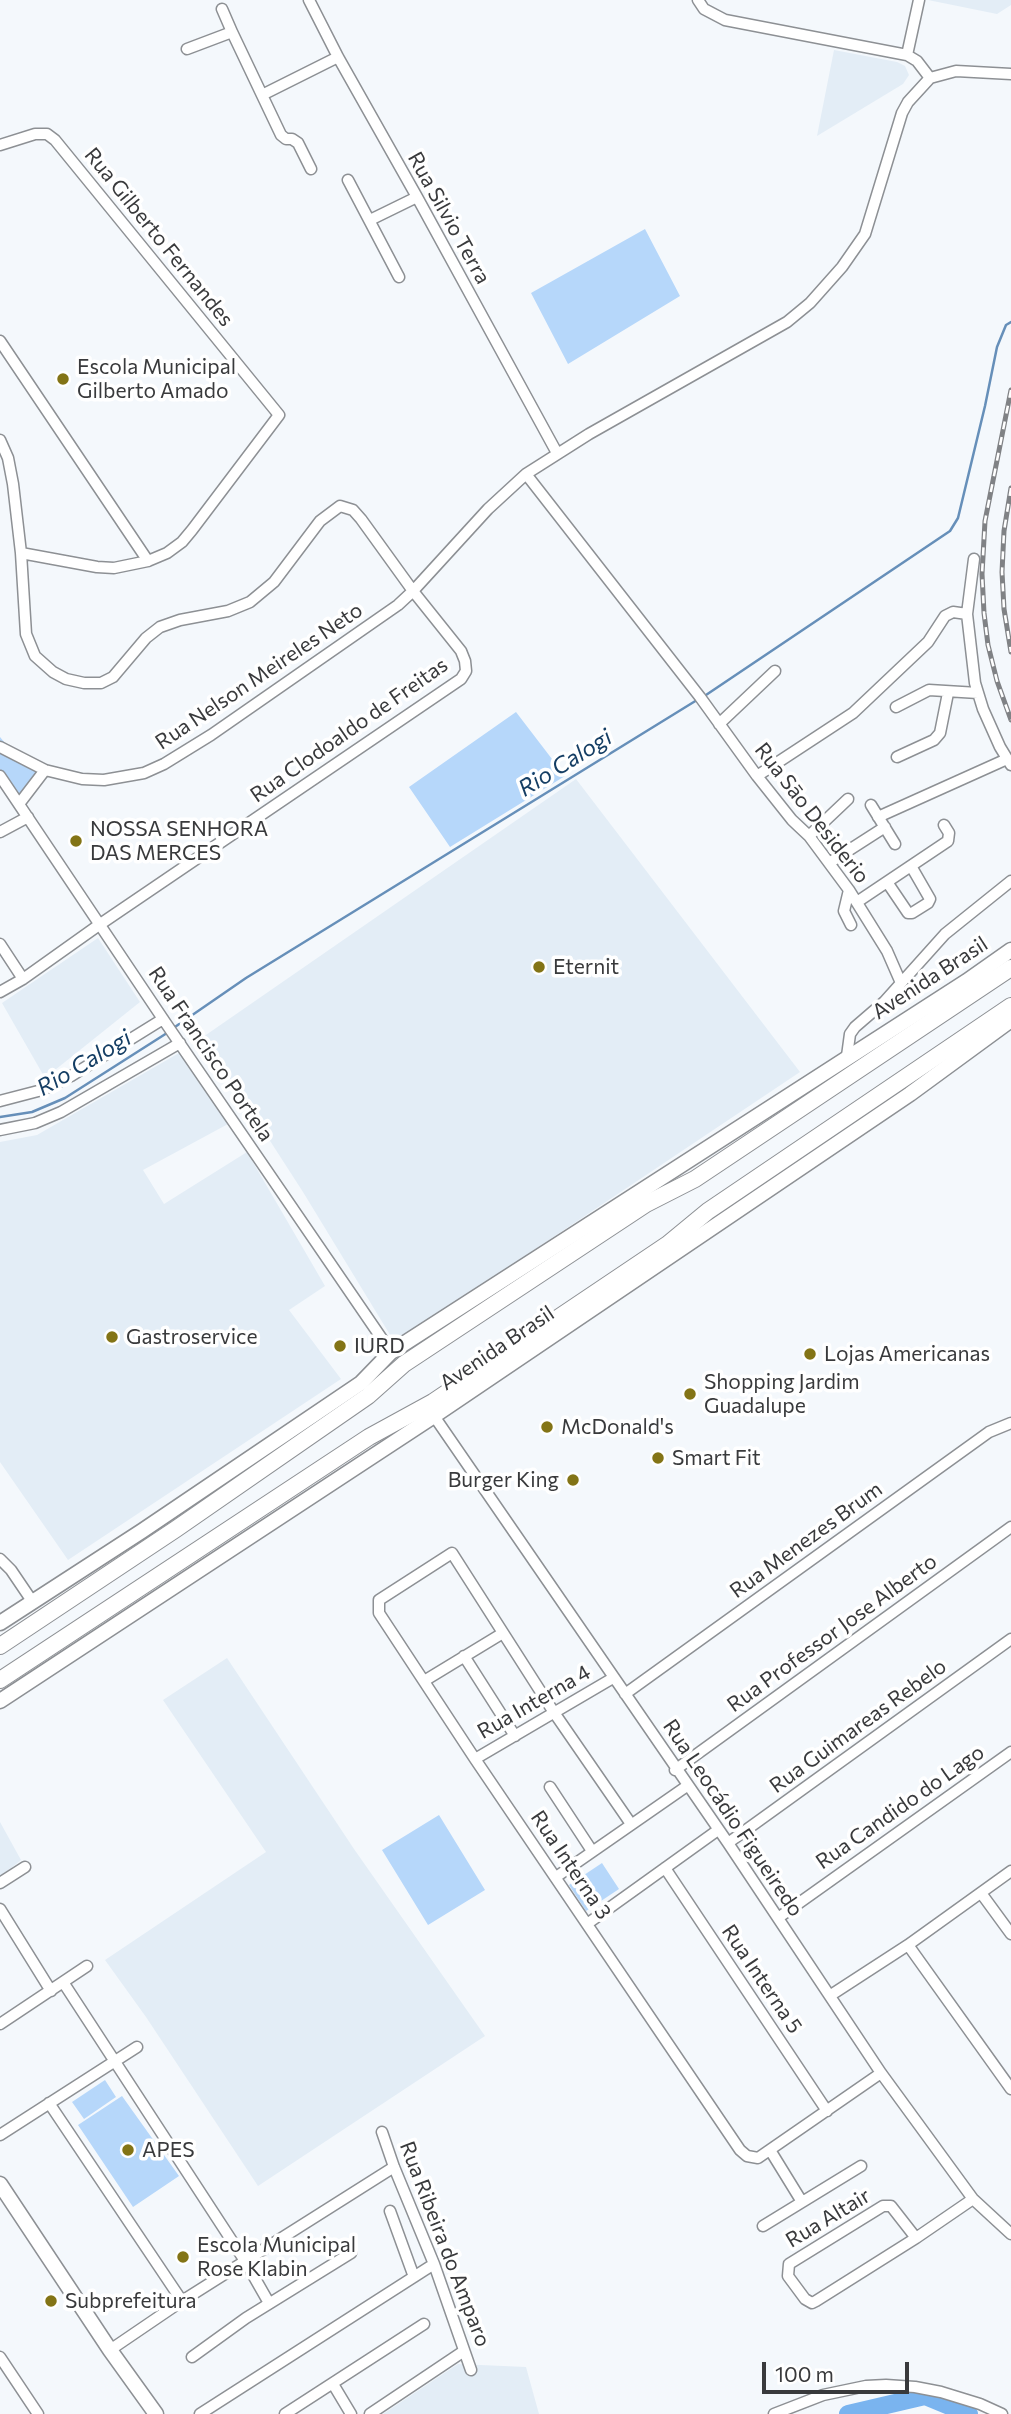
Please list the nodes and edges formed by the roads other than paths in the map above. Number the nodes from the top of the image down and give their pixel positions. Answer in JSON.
{"nodes":[{"id":1,"x":310,"y":0,"type":"edge"},
{"id":2,"x":698,"y":0,"type":"edge"},
{"id":3,"x":919,"y":0,"type":"edge"},
{"id":4,"x":222,"y":9,"type":"dead end"},
{"id":5,"x":232,"y":32,"type":"junction"},
{"id":6,"x":187,"y":49,"type":"dead end"},
{"id":7,"x":907,"y":55,"type":"junction"},
{"id":8,"x":338,"y":57,"type":"junction"},
{"id":9,"x":1011,"y":74,"type":"edge"},
{"id":10,"x":930,"y":78,"type":"junction"},
{"id":11,"x":262,"y":95,"type":"junction"},
{"id":12,"x":0,"y":145,"type":"edge"},
{"id":13,"x":311,"y":169,"type":"dead end"},
{"id":14,"x":348,"y":180,"type":"dead end"},
{"id":15,"x":417,"y":197,"type":"junction"},
{"id":16,"x":370,"y":220,"type":"junction"},
{"id":17,"x":399,"y":277,"type":"dead end"},
{"id":18,"x":0,"y":341,"type":"edge"},
{"id":19,"x":0,"y":440,"type":"edge"},
{"id":20,"x":557,"y":453,"type":"junction"},
{"id":21,"x":526,"y":474,"type":"junction"},
{"id":22,"x":21,"y":553,"type":"junction"},
{"id":23,"x":974,"y":559,"type":"dead end"},
{"id":24,"x":148,"y":561,"type":"junction"},
{"id":25,"x":413,"y":591,"type":"junction"},
{"id":26,"x":967,"y":614,"type":"junction"},
{"id":27,"x":775,"y":671,"type":"dead end"},
{"id":28,"x":948,"y":693,"type":"junction"},
{"id":29,"x":978,"y":693,"type":"junction"},
{"id":30,"x":896,"y":706,"type":"dead end"},
{"id":31,"x":719,"y":724,"type":"junction"},
{"id":32,"x":0,"y":747,"type":"edge"},
{"id":33,"x":897,"y":757,"type":"dead end"},
{"id":34,"x":1009,"y":762,"type":"edge"},
{"id":35,"x":45,"y":770,"type":"junction"},
{"id":36,"x":0,"y":776,"type":"edge"},
{"id":37,"x":757,"y":776,"type":"junction"},
{"id":38,"x":848,"y":799,"type":"dead end"},
{"id":39,"x":19,"y":804,"type":"junction"},
{"id":40,"x":871,"y":805,"type":"dead end"},
{"id":41,"x":28,"y":817,"type":"junction"},
{"id":42,"x":881,"y":822,"type":"junction"},
{"id":43,"x":944,"y":825,"type":"dead end"},
{"id":44,"x":0,"y":832,"type":"edge"},
{"id":45,"x":809,"y":836,"type":"junction"},
{"id":46,"x":895,"y":844,"type":"dead end"},
{"id":47,"x":829,"y":863,"type":"junction"},
{"id":48,"x":911,"y":866,"type":"junction"},
{"id":49,"x":1011,"y":881,"type":"edge"},
{"id":50,"x":887,"y":882,"type":"junction"},
{"id":51,"x":849,"y":890,"type":"junction"},
{"id":52,"x":857,"y":902,"type":"junction"},
{"id":53,"x":99,"y":925,"type":"junction"},
{"id":54,"x":851,"y":925,"type":"dead end"},
{"id":55,"x":0,"y":944,"type":"edge"},
{"id":56,"x":1011,"y":950,"type":"edge"},
{"id":57,"x":1011,"y":968,"type":"edge"},
{"id":58,"x":23,"y":979,"type":"junction"},
{"id":59,"x":901,"y":983,"type":"junction"},
{"id":60,"x":0,"y":992,"type":"edge"},
{"id":61,"x":1011,"y":1006,"type":"edge"},
{"id":62,"x":1011,"y":1020,"type":"edge"},
{"id":63,"x":164,"y":1021,"type":"junction"},
{"id":64,"x":178,"y":1042,"type":"junction"},
{"id":65,"x":892,"y":1047,"type":"junction"},
{"id":66,"x":847,"y":1056,"type":"junction"},
{"id":67,"x":936,"y":1058,"type":"junction"},
{"id":68,"x":0,"y":1101,"type":"edge"},
{"id":69,"x":779,"y":1103,"type":"junction"},
{"id":70,"x":855,"y":1129,"type":"junction"},
{"id":71,"x":0,"y":1130,"type":"edge"},
{"id":72,"x":391,"y":1352,"type":"junction"},
{"id":73,"x":434,"y":1416,"type":"junction"},
{"id":74,"x":1011,"y":1423,"type":"edge"},
{"id":75,"x":1011,"y":1527,"type":"edge"},
{"id":76,"x":0,"y":1559,"type":"edge"},
{"id":77,"x":33,"y":1601,"type":"junction"},
{"id":78,"x":0,"y":1623,"type":"edge"},
{"id":79,"x":503,"y":1633,"type":"junction"},
{"id":80,"x":1011,"y":1639,"type":"edge"},
{"id":81,"x":0,"y":1646,"type":"edge"},
{"id":82,"x":464,"y":1656,"type":"junction"},
{"id":83,"x":613,"y":1678,"type":"junction"},
{"id":84,"x":0,"y":1680,"type":"edge"},
{"id":85,"x":424,"y":1681,"type":"junction"},
{"id":86,"x":625,"y":1694,"type":"junction"},
{"id":87,"x":0,"y":1701,"type":"edge"},
{"id":88,"x":553,"y":1711,"type":"junction"},
{"id":89,"x":515,"y":1736,"type":"junction"},
{"id":90,"x":1011,"y":1752,"type":"edge"},
{"id":91,"x":475,"y":1759,"type":"junction"},
{"id":92,"x":675,"y":1770,"type":"junction"},
{"id":93,"x":687,"y":1786,"type":"junction"},
{"id":94,"x":550,"y":1787,"type":"dead end"},
{"id":95,"x":631,"y":1825,"type":"junction"},
{"id":96,"x":718,"y":1830,"type":"junction"},
{"id":97,"x":728,"y":1843,"type":"junction"},
{"id":98,"x":593,"y":1851,"type":"junction"},
{"id":99,"x":25,"y":1867,"type":"dead end"},
{"id":100,"x":665,"y":1868,"type":"junction"},
{"id":101,"x":1011,"y":1871,"type":"edge"},
{"id":102,"x":556,"y":1877,"type":"junction"},
{"id":103,"x":0,"y":1883,"type":"edge"},
{"id":104,"x":981,"y":1893,"type":"junction"},
{"id":105,"x":0,"y":1909,"type":"edge"},
{"id":106,"x":778,"y":1917,"type":"junction"},
{"id":107,"x":587,"y":1924,"type":"junction"},
{"id":108,"x":1011,"y":1934,"type":"edge"},
{"id":109,"x":908,"y":1945,"type":"junction"},
{"id":110,"x":88,"y":1966,"type":"dead end"},
{"id":111,"x":64,"y":1982,"type":"junction"},
{"id":112,"x":51,"y":1991,"type":"junction"},
{"id":113,"x":831,"y":1995,"type":"junction"},
{"id":114,"x":0,"y":2024,"type":"edge"},
{"id":115,"x":136,"y":2047,"type":"dead end"},
{"id":116,"x":114,"y":2062,"type":"junction"},
{"id":117,"x":881,"y":2073,"type":"junction"},
{"id":118,"x":1011,"y":2089,"type":"edge"},
{"id":119,"x":49,"y":2104,"type":"junction"},
{"id":120,"x":827,"y":2111,"type":"junction"},
{"id":121,"x":382,"y":2132,"type":"dead end"},
{"id":122,"x":0,"y":2135,"type":"edge"},
{"id":123,"x":770,"y":2150,"type":"junction"},
{"id":124,"x":861,"y":2166,"type":"dead end"},
{"id":125,"x":394,"y":2167,"type":"junction"},
{"id":126,"x":0,"y":2185,"type":"edge"},
{"id":127,"x":973,"y":2199,"type":"junction"},
{"id":128,"x":802,"y":2202,"type":"junction"},
{"id":129,"x":390,"y":2211,"type":"dead end"},
{"id":130,"x":762,"y":2226,"type":"dead end"},
{"id":131,"x":1011,"y":2234,"type":"edge"},
{"id":132,"x":916,"y":2238,"type":"junction"},
{"id":133,"x":351,"y":2253,"type":"dead end"},
{"id":134,"x":245,"y":2261,"type":"junction"},
{"id":135,"x":434,"y":2264,"type":"junction"},
{"id":136,"x":414,"y":2277,"type":"junction"},
{"id":137,"x":182,"y":2301,"type":"junction"},
{"id":138,"x":269,"y":2303,"type":"junction"},
{"id":139,"x":424,"y":2324,"type":"dead end"},
{"id":140,"x":110,"y":2350,"type":"junction"},
{"id":141,"x":464,"y":2351,"type":"junction"},
{"id":142,"x":0,"y":2357,"type":"edge"},
{"id":143,"x":192,"y":2357,"type":"dead end"},
{"id":144,"x":471,"y":2370,"type":"dead end"},
{"id":145,"x":333,"y":2384,"type":"junction"},
{"id":146,"x":38,"y":2414,"type":"edge"},
{"id":147,"x":156,"y":2414,"type":"edge"},
{"id":148,"x":200,"y":2414,"type":"edge"},
{"id":149,"x":285,"y":2414,"type":"edge"},
{"id":150,"x":351,"y":2414,"type":"edge"},
{"id":151,"x":370,"y":2414,"type":"edge"},
{"id":152,"x":774,"y":2414,"type":"edge"},
{"id":153,"x":1002,"y":2414,"type":"edge"}],
"edges":[{"from":1,"to":8,"type":"street","name":"Rua Silvio Terra"},
{"from":2,"to":7,"type":"street"},
{"from":3,"to":7,"type":"street"},
{"from":4,"to":5,"type":"street"},
{"from":5,"to":6,"type":"street"},
{"from":5,"to":11,"type":"street"},
{"from":7,"to":10,"type":"street"},
{"from":8,"to":11,"type":"street"},
{"from":8,"to":15,"type":"street","name":"Rua Silvio Terra"},
{"from":9,"to":10,"type":"street"},
{"from":10,"to":20,"type":"street","name":"Rua Nelson Meireles Neto"},
{"from":11,"to":13,"type":"street"},
{"from":12,"to":24,"type":"street","name":"Rua Gilberto Fernandes"},
{"from":14,"to":16,"type":"street"},
{"from":15,"to":16,"type":"street"},
{"from":15,"to":20,"type":"street","name":"Rua Silvio Terra"},
{"from":16,"to":17,"type":"street"},
{"from":18,"to":24,"type":"street"},
{"from":19,"to":22,"type":"street"},
{"from":20,"to":21,"type":"street","name":"Rua Nelson Meireles Neto"},
{"from":21,"to":25,"type":"street","name":"Rua Nelson Meireles Neto"},
{"from":21,"to":31,"type":"street","name":"Rua Sāo Desiderio"},
{"from":22,"to":24,"type":"street","name":"Rua Gilberto Fernandes"},
{"from":22,"to":25,"type":"street"},
{"from":23,"to":26,"type":"street"},
{"from":25,"to":35,"type":"street","name":"Rua Nelson Meireles Neto"},
{"from":25,"to":53,"type":"street","name":"Rua Clodoaldo de Freitas"},
{"from":26,"to":29,"type":"street"},
{"from":26,"to":37,"type":"street"},
{"from":27,"to":31,"type":"street"},
{"from":28,"to":29,"type":"street"},
{"from":28,"to":30,"type":"street"},
{"from":28,"to":33,"type":"street"},
{"from":29,"to":34,"type":"street"},
{"from":31,"to":37,"type":"street","name":"Rua Sāo Desiderio"},
{"from":32,"to":35,"type":"street","name":"Rua Nelson Meireles Neto"},
{"from":34,"to":42,"type":"street"},
{"from":35,"to":39,"type":"street"},
{"from":36,"to":39,"type":"street","name":"Rua Francisco Portela"},
{"from":37,"to":45,"type":"street","name":"Rua Sāo Desiderio"},
{"from":38,"to":45,"type":"street"},
{"from":39,"to":41,"type":"street","name":"Rua Francisco Portela"},
{"from":40,"to":42,"type":"street"},
{"from":41,"to":44,"type":"street"},
{"from":41,"to":53,"type":"street","name":"Rua Francisco Portela"},
{"from":42,"to":46,"type":"street"},
{"from":42,"to":47,"type":"street"},
{"from":43,"to":48,"type":"street"},
{"from":45,"to":47,"type":"street","name":"Rua Sāo Desiderio"},
{"from":47,"to":51,"type":"street","name":"Rua Sāo Desiderio"},
{"from":48,"to":50,"type":"street"},
{"from":48,"to":50,"type":"street"},
{"from":49,"to":59,"type":"street"},
{"from":50,"to":52,"type":"street"},
{"from":51,"to":52,"type":"street","name":"Rua Sāo Desiderio"},
{"from":51,"to":54,"type":"street"},
{"from":52,"to":59,"type":"street","name":"Rua Sāo Desiderio"},
{"from":53,"to":58,"type":"street","name":"Rua Clodoaldo de Freitas"},
{"from":53,"to":63,"type":"street","name":"Rua Francisco Portela"},
{"from":55,"to":58,"type":"street"},
{"from":56,"to":66,"type":"main road","name":"Avenida Brasil"},
{"from":57,"to":65,"type":"highway","name":"Avenida Brasil"},
{"from":58,"to":60,"type":"street","name":"Rua Clodoaldo de Freitas"},
{"from":59,"to":66,"type":"street"},
{"from":61,"to":67,"type":"highway","name":"Avenida Brasil"},
{"from":62,"to":70,"type":"main road","name":"Avenida Brasil"},
{"from":63,"to":64,"type":"street","name":"Rua Francisco Portela"},
{"from":63,"to":68,"type":"street"},
{"from":64,"to":71,"type":"street"},
{"from":64,"to":72,"type":"street","name":"Rua Francisco Portela"},
{"from":65,"to":69,"type":"main road"},
{"from":65,"to":81,"type":"highway","name":"Avenida Brasil"},
{"from":66,"to":69,"type":"main road","name":"Avenida Brasil"},
{"from":67,"to":70,"type":"main road"},
{"from":67,"to":84,"type":"highway","name":"Avenida Brasil"},
{"from":69,"to":72,"type":"main road","name":"Avenida Brasil"},
{"from":70,"to":73,"type":"main road","name":"Avenida Brasil"},
{"from":72,"to":77,"type":"main road","name":"Avenida Brasil"},
{"from":73,"to":83,"type":"street","name":"Rua Leocádio Figueiredo"},
{"from":73,"to":87,"type":"main road","name":"Avenida Brasil"},
{"from":74,"to":86,"type":"street","name":"Rua Menezes Brum"},
{"from":75,"to":92,"type":"street","name":"Rua Professor Jose Alberto"},
{"from":76,"to":77,"type":"street"},
{"from":77,"to":78,"type":"main road","name":"Avenida Brasil"},
{"from":79,"to":82,"type":"street"},
{"from":79,"to":85,"type":"street","name":"Rua Interna 3"},
{"from":79,"to":88,"type":"street"},
{"from":80,"to":97,"type":"street","name":"Rua Guimareas Rebelo"},
{"from":82,"to":85,"type":"street"},
{"from":82,"to":89,"type":"street"},
{"from":83,"to":86,"type":"street","name":"Rua Leocádio Figueiredo"},
{"from":83,"to":88,"type":"street","name":"Rua Interna 4"},
{"from":85,"to":91,"type":"street","name":"Rua Interna 3"},
{"from":86,"to":92,"type":"street","name":"Rua Leocádio Figueiredo"},
{"from":88,"to":89,"type":"street","name":"Rua Interna 4"},
{"from":88,"to":95,"type":"street"},
{"from":89,"to":91,"type":"street","name":"Rua Interna 4"},
{"from":90,"to":106,"type":"street","name":"Rua Candido do Lago"},
{"from":91,"to":102,"type":"street","name":"Rua Interna 3"},
{"from":92,"to":93,"type":"street","name":"Rua Leocádio Figueiredo"},
{"from":93,"to":95,"type":"street"},
{"from":93,"to":96,"type":"street","name":"Rua Leocádio Figueiredo"},
{"from":94,"to":98,"type":"street"},
{"from":95,"to":98,"type":"street"},
{"from":96,"to":97,"type":"street","name":"Rua Leocádio Figueiredo"},
{"from":96,"to":100,"type":"street"},
{"from":97,"to":106,"type":"street","name":"Rua Leocádio Figueiredo"},
{"from":98,"to":102,"type":"street"},
{"from":99,"to":103,"type":"street"},
{"from":100,"to":107,"type":"street"},
{"from":100,"to":120,"type":"street","name":"Rua Interna 5"},
{"from":101,"to":104,"type":"street"},
{"from":102,"to":107,"type":"street","name":"Rua Interna 3"},
{"from":104,"to":108,"type":"street"},
{"from":104,"to":109,"type":"street"},
{"from":105,"to":112,"type":"street"},
{"from":106,"to":113,"type":"street","name":"Rua Leocádio Figueiredo"},
{"from":107,"to":123,"type":"street","name":"Rua Interna 3"},
{"from":109,"to":113,"type":"street"},
{"from":109,"to":118,"type":"street"},
{"from":110,"to":111,"type":"street"},
{"from":111,"to":112,"type":"street"},
{"from":111,"to":116,"type":"street"},
{"from":112,"to":114,"type":"street"},
{"from":113,"to":117,"type":"street","name":"Rua Leocádio Figueiredo"},
{"from":115,"to":116,"type":"street"},
{"from":116,"to":119,"type":"street"},
{"from":116,"to":134,"type":"street"},
{"from":117,"to":120,"type":"street"},
{"from":117,"to":127,"type":"street","name":"Rua Leocádio Figueiredo"},
{"from":119,"to":122,"type":"street"},
{"from":119,"to":137,"type":"street"},
{"from":120,"to":123,"type":"street"},
{"from":121,"to":125,"type":"street","name":"Rua Ribeira do Amparo"},
{"from":123,"to":128,"type":"street"},
{"from":124,"to":128,"type":"street"},
{"from":125,"to":134,"type":"street"},
{"from":125,"to":135,"type":"street","name":"Rua Ribeira do Amparo"},
{"from":126,"to":140,"type":"main road"},
{"from":127,"to":131,"type":"street","name":"Rua Leocádio Figueiredo"},
{"from":127,"to":132,"type":"street","name":"Rua Altair"},
{"from":128,"to":130,"type":"street"},
{"from":129,"to":136,"type":"street"},
{"from":132,"to":132,"type":"street","name":"Rua Altair"},
{"from":133,"to":138,"type":"street"},
{"from":134,"to":137,"type":"street"},
{"from":134,"to":138,"type":"street"},
{"from":135,"to":136,"type":"street"},
{"from":135,"to":141,"type":"street","name":"Rua Ribeira do Amparo"},
{"from":136,"to":148,"type":"street"},
{"from":137,"to":140,"type":"street"},
{"from":138,"to":143,"type":"street"},
{"from":139,"to":145,"type":"street"},
{"from":140,"to":147,"type":"main road"},
{"from":141,"to":144,"type":"street","name":"Rua Ribeira do Amparo"},
{"from":141,"to":151,"type":"street"},
{"from":142,"to":146,"type":"street"},
{"from":145,"to":149,"type":"street"},
{"from":145,"to":150,"type":"street"},
{"from":152,"to":153,"type":"street"}]}
